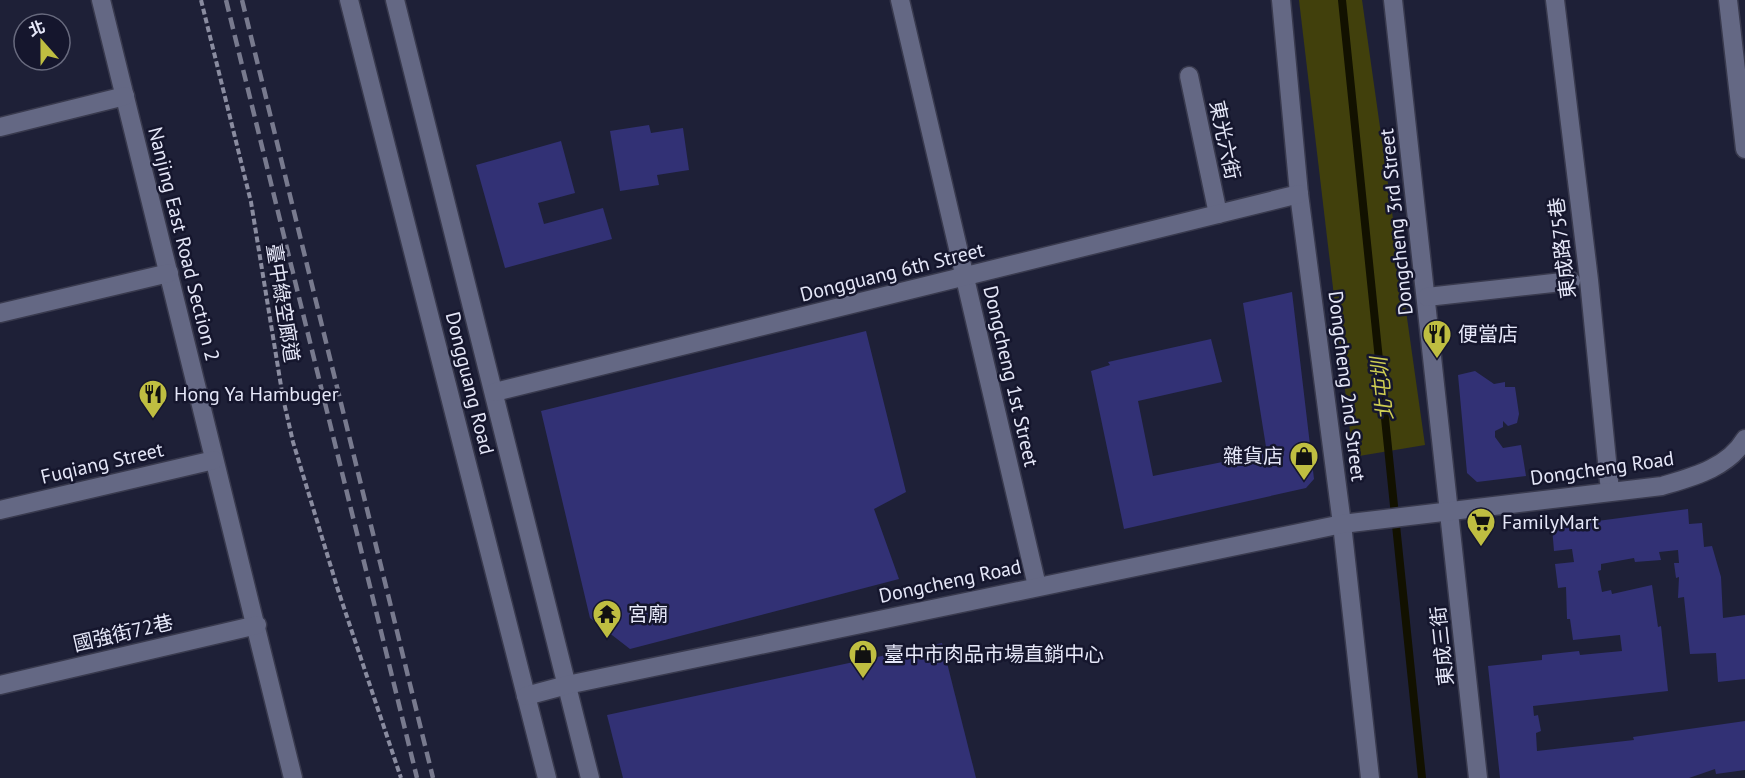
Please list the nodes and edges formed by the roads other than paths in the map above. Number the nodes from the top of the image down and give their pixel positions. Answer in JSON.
{"nodes":[{"id":1,"x":101,"y":0,"type":"edge"},
{"id":2,"x":349,"y":0,"type":"edge"},
{"id":3,"x":900,"y":0,"type":"edge"},
{"id":4,"x":1281,"y":0,"type":"edge"},
{"id":5,"x":1393,"y":0,"type":"edge"},
{"id":6,"x":1555,"y":0,"type":"edge"},
{"id":7,"x":1728,"y":0,"type":"edge"},
{"id":8,"x":401,"y":1,"type":"edge"},
{"id":9,"x":1189,"y":76,"type":"dead end"},
{"id":10,"x":125,"y":96,"type":"junction"},
{"id":11,"x":0,"y":127,"type":"edge"},
{"id":12,"x":1745,"y":149,"type":"edge"},
{"id":13,"x":1299,"y":194,"type":"junction"},
{"id":14,"x":1218,"y":213,"type":"junction"},
{"id":15,"x":169,"y":273,"type":"junction"},
{"id":16,"x":964,"y":278,"type":"junction"},
{"id":17,"x":1571,"y":281,"type":"dead end"},
{"id":18,"x":1427,"y":297,"type":"junction"},
{"id":19,"x":0,"y":313,"type":"edge"},
{"id":20,"x":495,"y":392,"type":"junction"},
{"id":21,"x":1745,"y":439,"type":"edge"},
{"id":22,"x":214,"y":460,"type":"junction"},
{"id":23,"x":1610,"y":491,"type":"junction"},
{"id":24,"x":0,"y":510,"type":"edge"},
{"id":25,"x":1451,"y":510,"type":"junction"},
{"id":26,"x":1342,"y":524,"type":"junction"},
{"id":27,"x":1037,"y":586,"type":"junction"},
{"id":28,"x":257,"y":625,"type":"junction"},
{"id":29,"x":0,"y":685,"type":"edge"},
{"id":30,"x":567,"y":685,"type":"junction"},
{"id":31,"x":526,"y":696,"type":"junction"},
{"id":32,"x":293,"y":778,"type":"edge"},
{"id":33,"x":547,"y":778,"type":"edge"},
{"id":34,"x":590,"y":778,"type":"edge"},
{"id":35,"x":1370,"y":778,"type":"edge"},
{"id":36,"x":1478,"y":778,"type":"edge"}],
"edges":[{"from":1,"to":10,"type":"street","name":"Nanjing East Road Section 2"},
{"from":2,"to":31,"type":"street","name":"Dongguang Road"},
{"from":3,"to":16,"type":"street","name":"Dongcheng 1st Street"},
{"from":4,"to":13,"type":"street","name":"Dongcheng 2nd Street"},
{"from":5,"to":18,"type":"street","name":"Dongcheng 3rd Street"},
{"from":6,"to":23,"type":"street","name":"東成路75巷"},
{"from":7,"to":12,"type":"street"},
{"from":8,"to":20,"type":"street","name":"Dongguang Road"},
{"from":9,"to":14,"type":"street","name":"東光六街"},
{"from":10,"to":11,"type":"street"},
{"from":10,"to":15,"type":"street","name":"Nanjing East Road Section 2"},
{"from":13,"to":14,"type":"street","name":"Dongguang 6th Street"},
{"from":13,"to":26,"type":"street","name":"Dongcheng 2nd Street"},
{"from":14,"to":16,"type":"street","name":"Dongguang 6th Street"},
{"from":15,"to":19,"type":"street"},
{"from":15,"to":22,"type":"street","name":"Nanjing East Road Section 2"},
{"from":16,"to":20,"type":"street","name":"Dongguang 6th Street"},
{"from":16,"to":27,"type":"street","name":"Dongcheng 1st Street"},
{"from":17,"to":18,"type":"street"},
{"from":18,"to":25,"type":"street","name":"Dongcheng 3rd Street"},
{"from":20,"to":30,"type":"street","name":"Dongguang Road"},
{"from":21,"to":23,"type":"street","name":"Dongcheng Road"},
{"from":22,"to":24,"type":"street","name":"Fuqiang Street"},
{"from":22,"to":28,"type":"street","name":"Nanjing East Road Section 2"},
{"from":23,"to":25,"type":"street","name":"Dongcheng Road"},
{"from":25,"to":26,"type":"street","name":"Dongcheng Road"},
{"from":25,"to":36,"type":"street","name":"東成三街"},
{"from":26,"to":27,"type":"street","name":"Dongcheng Road"},
{"from":26,"to":35,"type":"street","name":"Dongcheng 2nd Street"},
{"from":27,"to":30,"type":"street","name":"Dongcheng Road"},
{"from":28,"to":29,"type":"street","name":"國強街72巷"},
{"from":28,"to":32,"type":"street","name":"Nanjing East Road Section 2"},
{"from":30,"to":31,"type":"street","name":"Dongcheng Road"},
{"from":30,"to":34,"type":"street","name":"Dongguang Road"},
{"from":31,"to":33,"type":"street","name":"Dongguang Road"}]}
